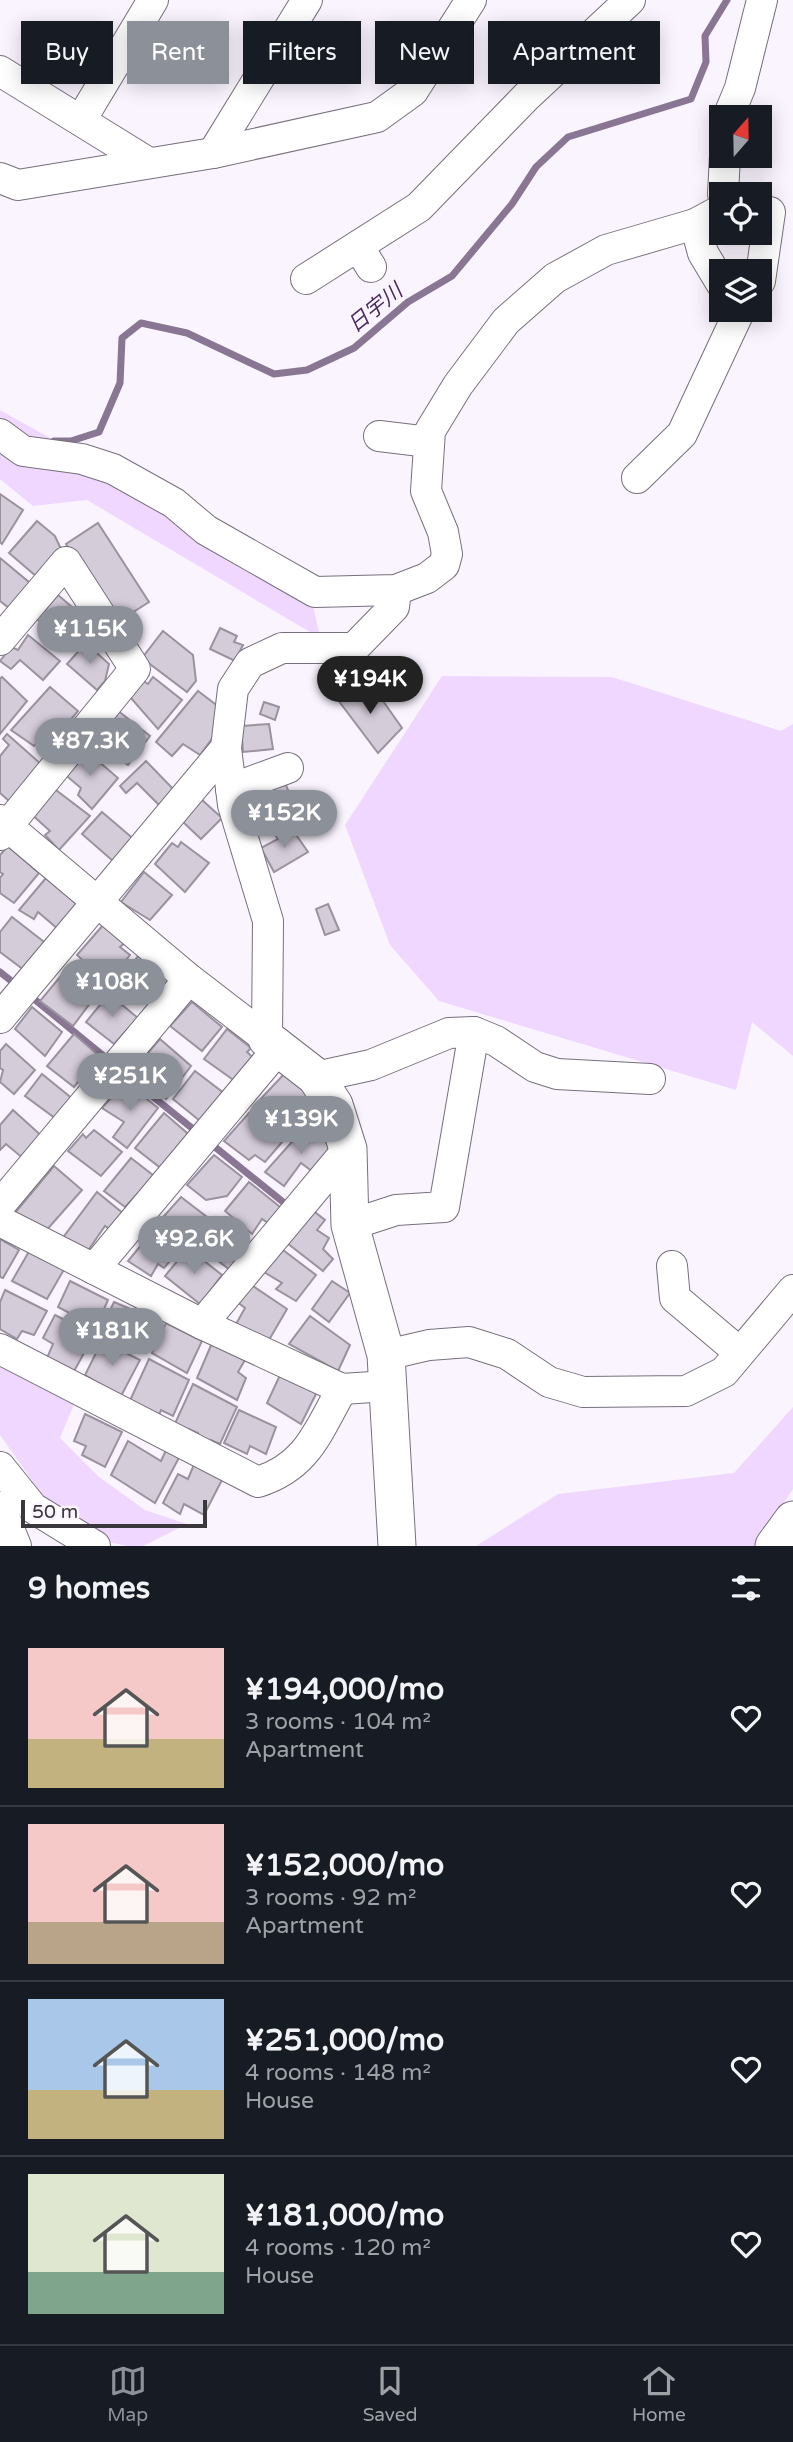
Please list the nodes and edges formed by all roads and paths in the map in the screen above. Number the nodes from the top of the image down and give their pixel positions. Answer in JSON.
{"nodes":[{"id":1,"x":153,"y":0,"type":"edge"},
{"id":2,"x":307,"y":0,"type":"edge"},
{"id":3,"x":471,"y":0,"type":"edge"},
{"id":4,"x":630,"y":0,"type":"edge"},
{"id":5,"x":759,"y":4,"type":"edge"},
{"id":6,"x":0,"y":71,"type":"edge"},
{"id":7,"x":733,"y":105,"type":"edge"},
{"id":8,"x":81,"y":120,"type":"junction"},
{"id":9,"x":213,"y":153,"type":"junction"},
{"id":10,"x":149,"y":163,"type":"junction"},
{"id":11,"x":0,"y":178,"type":"edge"},
{"id":12,"x":709,"y":216,"type":"edge"},
{"id":13,"x":695,"y":224,"type":"junction"},
{"id":14,"x":709,"y":262,"type":"edge"},
{"id":15,"x":306,"y":279,"type":"dead end"},
{"id":16,"x":734,"y":322,"type":"edge"},
{"id":17,"x":0,"y":433,"type":"edge"},
{"id":18,"x":379,"y":436,"type":"dead end"},
{"id":19,"x":429,"y":442,"type":"junction"},
{"id":20,"x":637,"y":478,"type":"dead end"},
{"id":21,"x":396,"y":590,"type":"junction"},
{"id":22,"x":0,"y":640,"type":"edge"},
{"id":23,"x":226,"y":748,"type":"junction"},
{"id":24,"x":288,"y":768,"type":"dead end"},
{"id":25,"x":231,"y":789,"type":"junction"},
{"id":26,"x":3,"y":827,"type":"edge"},
{"id":27,"x":97,"y":901,"type":"junction"},
{"id":28,"x":189,"y":979,"type":"junction"},
{"id":29,"x":15,"y":1000,"type":"edge"},
{"id":30,"x":474,"y":1032,"type":"junction"},
{"id":31,"x":273,"y":1044,"type":"junction"},
{"id":32,"x":316,"y":1077,"type":"junction"},
{"id":33,"x":650,"y":1079,"type":"dead end"},
{"id":34,"x":348,"y":1149,"type":"junction"},
{"id":35,"x":0,"y":1205,"type":"edge"},
{"id":36,"x":0,"y":1221,"type":"edge"},
{"id":37,"x":350,"y":1225,"type":"junction"},
{"id":38,"x":672,"y":1266,"type":"dead end"},
{"id":39,"x":94,"y":1269,"type":"junction"},
{"id":40,"x":793,"y":1290,"type":"edge"},
{"id":41,"x":202,"y":1324,"type":"junction"},
{"id":42,"x":0,"y":1349,"type":"edge"},
{"id":43,"x":739,"y":1352,"type":"junction"},
{"id":44,"x":386,"y":1370,"type":"junction"},
{"id":45,"x":342,"y":1389,"type":"junction"},
{"id":46,"x":0,"y":1467,"type":"edge"},
{"id":47,"x":0,"y":1507,"type":"edge"},
{"id":48,"x":793,"y":1520,"type":"edge"},
{"id":49,"x":16,"y":1546,"type":"edge"},
{"id":50,"x":94,"y":1546,"type":"edge"},
{"id":51,"x":397,"y":1546,"type":"edge"},
{"id":52,"x":774,"y":1546,"type":"edge"}],
"edges":[{"from":1,"to":8,"type":"street"},
{"from":2,"to":9,"type":"street"},
{"from":3,"to":9,"type":"street"},
{"from":4,"to":15,"type":"street"},
{"from":5,"to":7,"type":"street"},
{"from":6,"to":8,"type":"street"},
{"from":8,"to":10,"type":"street"},
{"from":9,"to":10,"type":"street"},
{"from":10,"to":11,"type":"street"},
{"from":12,"to":13,"type":"street"},
{"from":13,"to":14,"type":"street"},
{"from":13,"to":19,"type":"street"},
{"from":16,"to":20,"type":"street"},
{"from":17,"to":21,"type":"street"},
{"from":18,"to":19,"type":"street"},
{"from":19,"to":21,"type":"street"},
{"from":21,"to":23,"type":"street"},
{"from":22,"to":26,"type":"street"},
{"from":23,"to":25,"type":"street"},
{"from":23,"to":27,"type":"street"},
{"from":24,"to":25,"type":"street"},
{"from":25,"to":31,"type":"street"},
{"from":26,"to":27,"type":"street"},
{"from":27,"to":28,"type":"street"},
{"from":27,"to":29,"type":"street"},
{"from":28,"to":31,"type":"street"},
{"from":28,"to":35,"type":"street"},
{"from":30,"to":32,"type":"street"},
{"from":30,"to":33,"type":"street"},
{"from":30,"to":37,"type":"street"},
{"from":31,"to":32,"type":"street"},
{"from":31,"to":39,"type":"street"},
{"from":32,"to":34,"type":"street"},
{"from":34,"to":37,"type":"street"},
{"from":34,"to":41,"type":"street"},
{"from":36,"to":39,"type":"street"},
{"from":37,"to":44,"type":"street"},
{"from":38,"to":43,"type":"street"},
{"from":39,"to":41,"type":"street"},
{"from":40,"to":43,"type":"street"},
{"from":41,"to":45,"type":"street"},
{"from":42,"to":45,"type":"street"},
{"from":43,"to":44,"type":"street"},
{"from":44,"to":45,"type":"street"},
{"from":44,"to":51,"type":"street"},
{"from":46,"to":50,"type":"street"},
{"from":47,"to":49,"type":"street"},
{"from":48,"to":52,"type":"street"}]}
